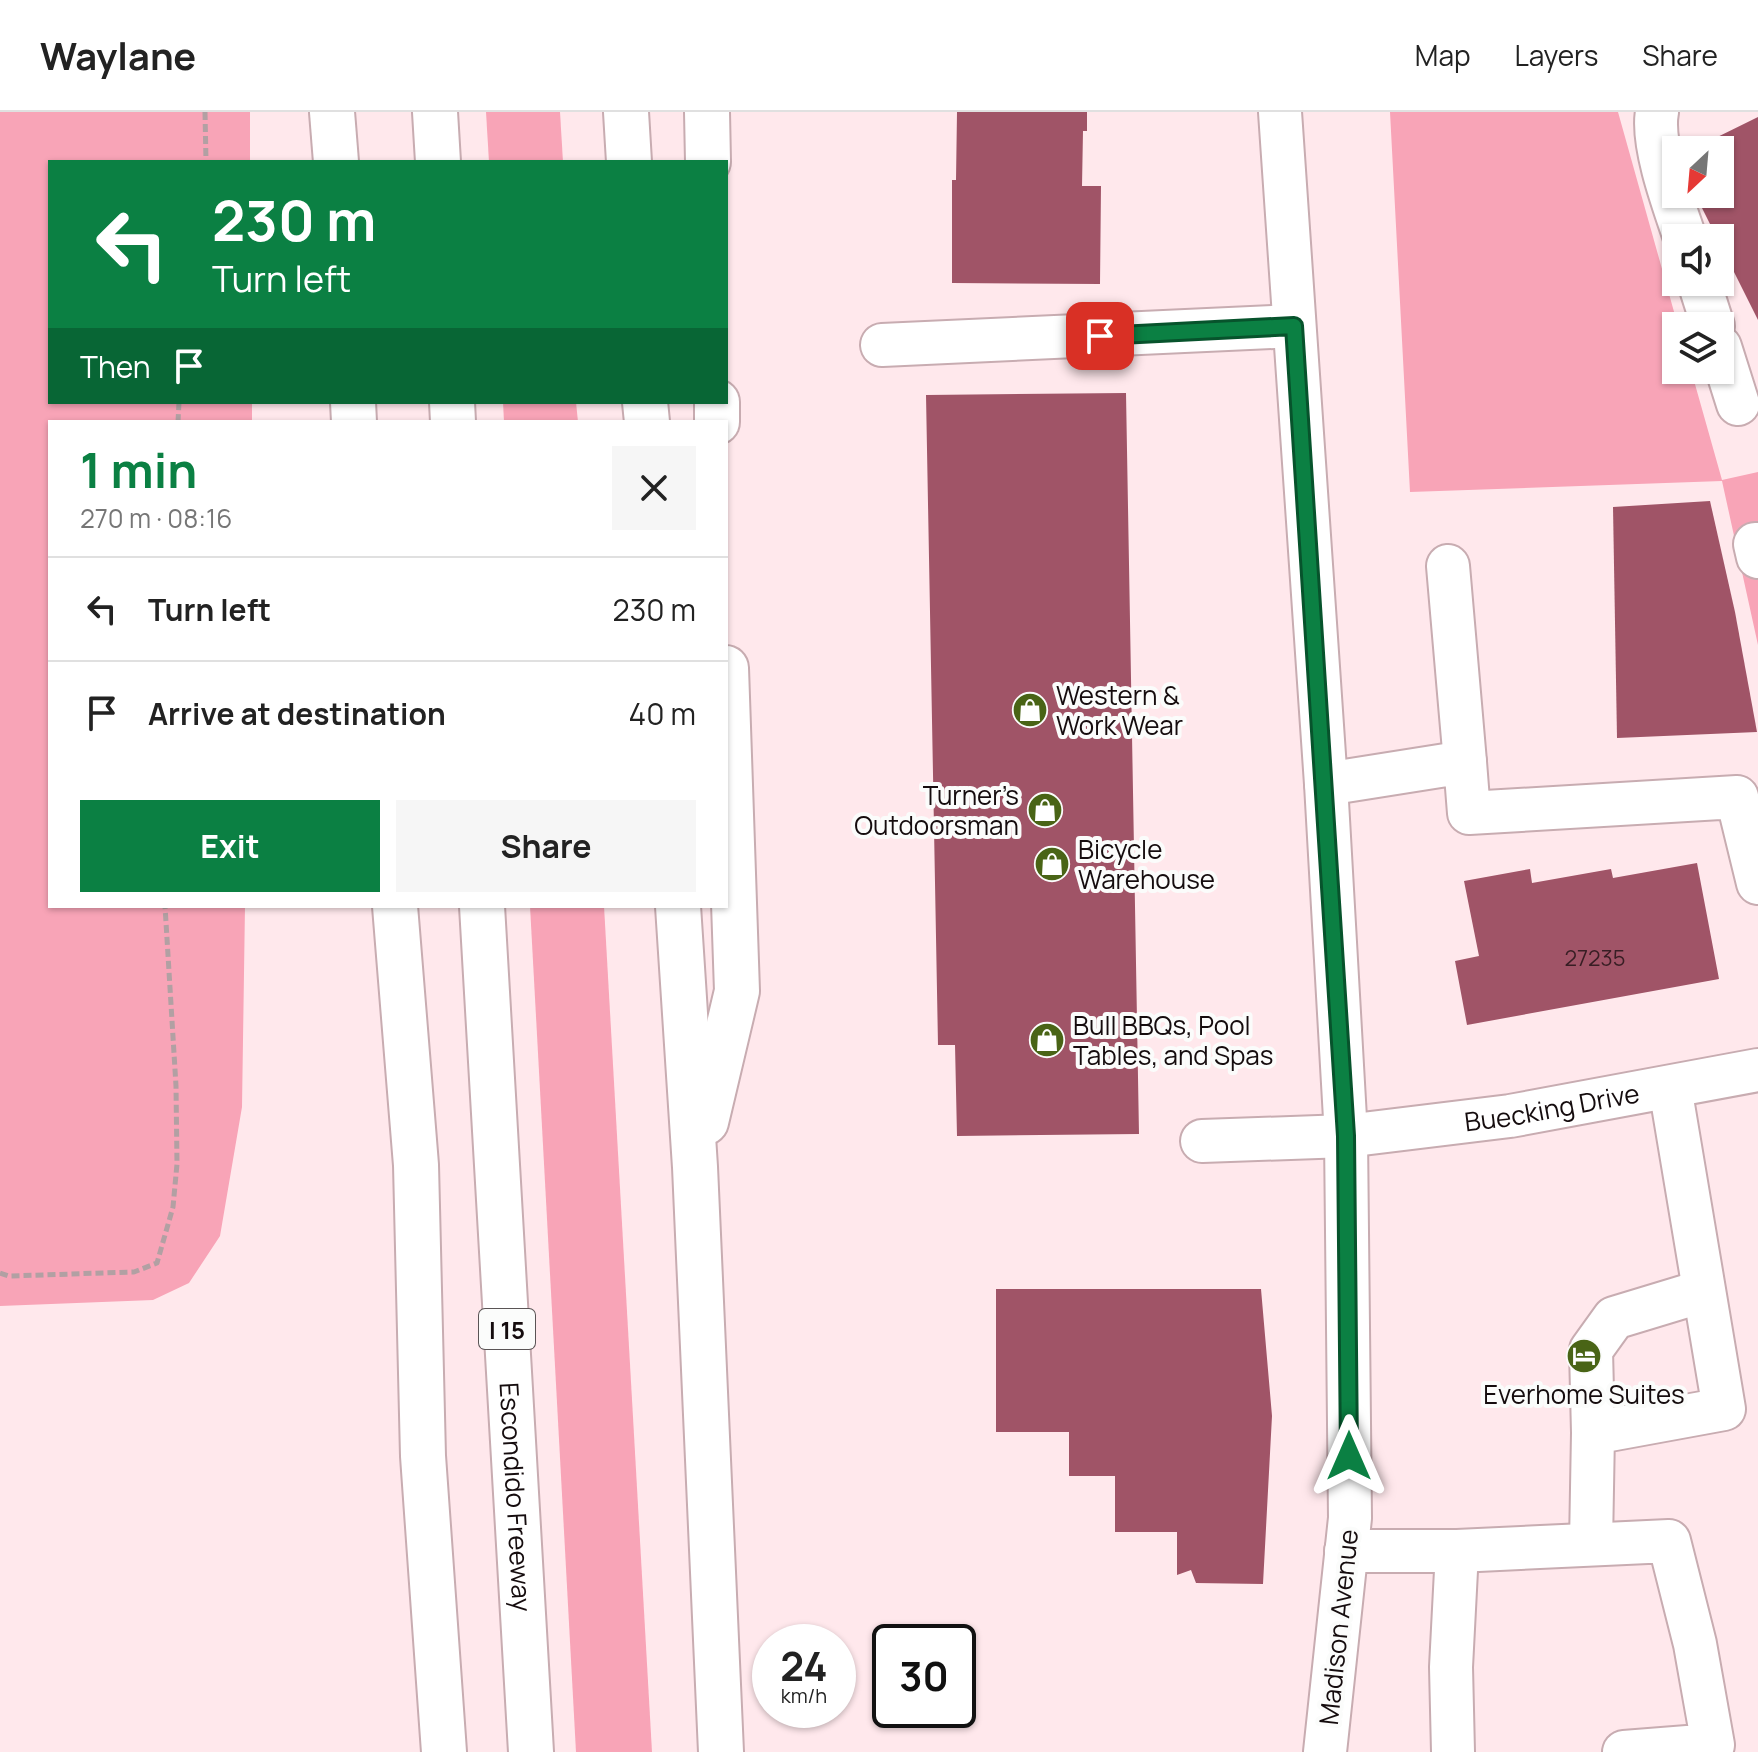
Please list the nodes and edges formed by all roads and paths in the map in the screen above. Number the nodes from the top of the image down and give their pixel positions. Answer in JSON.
{"nodes":[{"id":1,"x":205,"y":112,"type":"edge"},
{"id":2,"x":332,"y":112,"type":"edge"},
{"id":3,"x":435,"y":112,"type":"edge"},
{"id":4,"x":626,"y":112,"type":"edge"},
{"id":5,"x":707,"y":112,"type":"edge"},
{"id":6,"x":1280,"y":112,"type":"edge"},
{"id":7,"x":1657,"y":112,"type":"edge"},
{"id":8,"x":206,"y":160,"type":"edge"},
{"id":9,"x":336,"y":160,"type":"edge"},
{"id":10,"x":438,"y":160,"type":"edge"},
{"id":11,"x":629,"y":160,"type":"edge"},
{"id":12,"x":708,"y":160,"type":"edge"},
{"id":13,"x":1680,"y":224,"type":"edge"},
{"id":14,"x":1294,"y":326,"type":"junction"},
{"id":15,"x":882,"y":345,"type":"dead end"},
{"id":16,"x":1732,"y":384,"type":"edge"},
{"id":17,"x":1738,"y":404,"type":"dead end"},
{"id":18,"x":1758,"y":544,"type":"edge"},
{"id":19,"x":1758,"y":557,"type":"edge"},
{"id":20,"x":1448,"y":566,"type":"dead end"},
{"id":21,"x":728,"y":727,"type":"edge"},
{"id":22,"x":1465,"y":762,"type":"junction"},
{"id":23,"x":1326,"y":784,"type":"junction"},
{"id":24,"x":1758,"y":883,"type":"edge"},
{"id":25,"x":165,"y":908,"type":"edge"},
{"id":26,"x":395,"y":908,"type":"edge"},
{"id":27,"x":482,"y":908,"type":"edge"},
{"id":28,"x":678,"y":908,"type":"edge"},
{"id":29,"x":1758,"y":1070,"type":"edge"},
{"id":30,"x":1670,"y":1087,"type":"junction"},
{"id":31,"x":1346,"y":1136,"type":"junction"},
{"id":32,"x":1202,"y":1141,"type":"dead end"},
{"id":33,"x":695,"y":1167,"type":"junction"},
{"id":34,"x":0,"y":1273,"type":"edge"},
{"id":35,"x":1703,"y":1291,"type":"junction"},
{"id":36,"x":1593,"y":1433,"type":"junction"},
{"id":37,"x":1591,"y":1544,"type":"junction"},
{"id":38,"x":1346,"y":1551,"type":"junction"},
{"id":39,"x":1457,"y":1551,"type":"junction"},
{"id":40,"x":444,"y":1752,"type":"edge"},
{"id":41,"x":531,"y":1752,"type":"edge"},
{"id":42,"x":721,"y":1752,"type":"edge"},
{"id":43,"x":1325,"y":1752,"type":"edge"},
{"id":44,"x":1453,"y":1752,"type":"edge"},
{"id":45,"x":1624,"y":1752,"type":"edge"}],
"edges":[{"from":1,"to":8,"type":"path"},
{"from":2,"to":9,"type":"highway"},
{"from":3,"to":10,"type":"highway"},
{"from":4,"to":11,"type":"highway"},
{"from":5,"to":12,"type":"highway"},
{"from":6,"to":14,"type":"street","name":"Madison Avenue"},
{"from":7,"to":13,"type":"street"},
{"from":14,"to":15,"type":"street"},
{"from":14,"to":23,"type":"street","name":"Madison Avenue"},
{"from":16,"to":17,"type":"street"},
{"from":18,"to":19,"type":"street"},
{"from":20,"to":22,"type":"street"},
{"from":21,"to":33,"type":"highway"},
{"from":22,"to":23,"type":"street"},
{"from":22,"to":24,"type":"street"},
{"from":23,"to":31,"type":"street","name":"Madison Avenue"},
{"from":25,"to":34,"type":"path"},
{"from":26,"to":40,"type":"highway"},
{"from":27,"to":41,"type":"highway","name":"Escondido Freeway","number":"I 15"},
{"from":28,"to":33,"type":"highway"},
{"from":29,"to":30,"type":"street","name":"Buecking Drive"},
{"from":30,"to":31,"type":"street","name":"Buecking Drive"},
{"from":30,"to":35,"type":"street"},
{"from":31,"to":32,"type":"street","name":"Buecking Drive"},
{"from":31,"to":38,"type":"street","name":"Madison Avenue"},
{"from":33,"to":42,"type":"highway"},
{"from":35,"to":36,"type":"street"},
{"from":35,"to":36,"type":"street"},
{"from":36,"to":37,"type":"street"},
{"from":37,"to":39,"type":"street"},
{"from":37,"to":45,"type":"street"},
{"from":38,"to":39,"type":"street"},
{"from":38,"to":43,"type":"street","name":"Madison Avenue"},
{"from":39,"to":44,"type":"street"}]}
